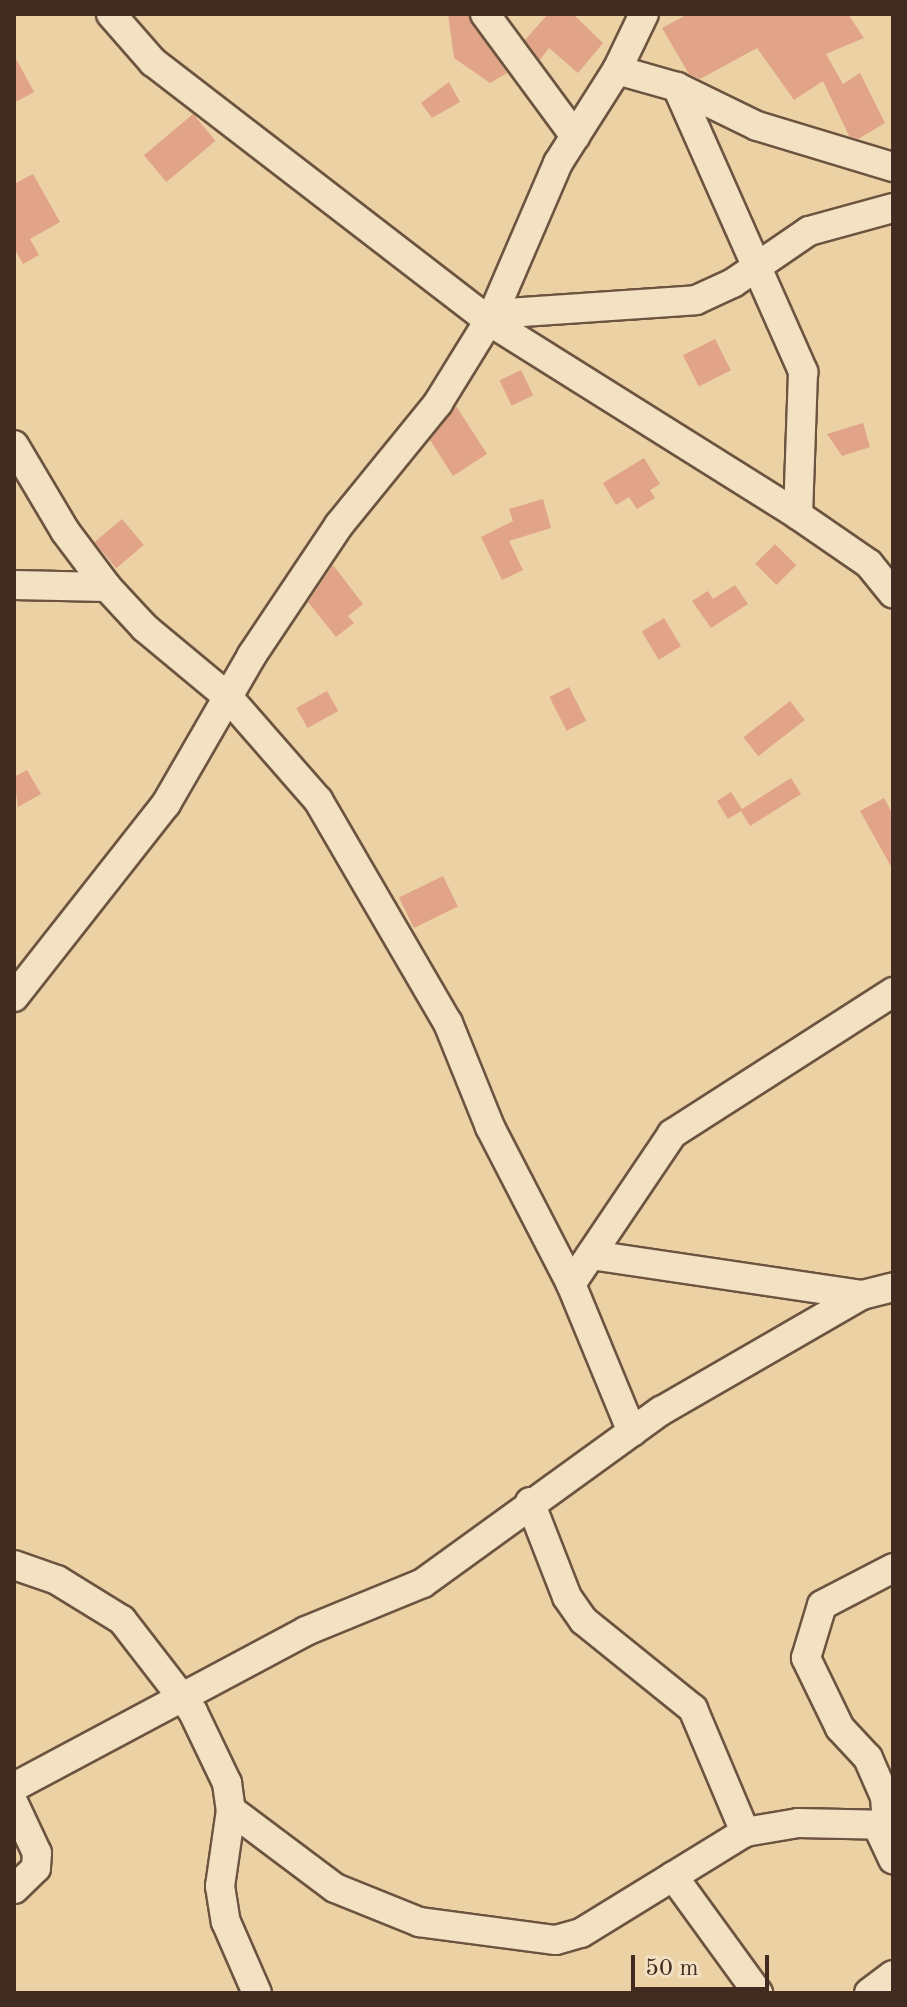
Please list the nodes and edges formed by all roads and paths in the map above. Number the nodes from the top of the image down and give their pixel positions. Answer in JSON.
{"nodes":[{"id":1,"x":111,"y":14,"type":"edge"},
{"id":2,"x":485,"y":14,"type":"edge"},
{"id":3,"x":644,"y":14,"type":"edge"},
{"id":4,"x":617,"y":70,"type":"junction"},
{"id":5,"x":677,"y":87,"type":"junction"},
{"id":6,"x":575,"y":136,"type":"junction"},
{"id":7,"x":893,"y":167,"type":"edge"},
{"id":8,"x":893,"y":208,"type":"edge"},
{"id":9,"x":755,"y":267,"type":"junction"},
{"id":10,"x":491,"y":317,"type":"junction"},
{"id":11,"x":14,"y":445,"type":"edge"},
{"id":12,"x":798,"y":515,"type":"junction"},
{"id":13,"x":881,"y":567,"type":"edge"},
{"id":14,"x":14,"y":585,"type":"edge"},
{"id":15,"x":107,"y":587,"type":"junction"},
{"id":16,"x":893,"y":594,"type":"edge"},
{"id":17,"x":228,"y":697,"type":"junction"},
{"id":18,"x":893,"y":992,"type":"edge"},
{"id":19,"x":14,"y":997,"type":"edge"},
{"id":20,"x":591,"y":1255,"type":"junction"},
{"id":21,"x":571,"y":1284,"type":"junction"},
{"id":22,"x":893,"y":1287,"type":"edge"},
{"id":23,"x":862,"y":1295,"type":"junction"},
{"id":24,"x":632,"y":1432,"type":"junction"},
{"id":25,"x":530,"y":1502,"type":"junction"},
{"id":26,"x":14,"y":1565,"type":"edge"},
{"id":27,"x":893,"y":1568,"type":"edge"},
{"id":28,"x":183,"y":1694,"type":"junction"},
{"id":29,"x":14,"y":1787,"type":"edge"},
{"id":30,"x":14,"y":1804,"type":"edge"},
{"id":31,"x":231,"y":1810,"type":"junction"},
{"id":32,"x":886,"y":1825,"type":"edge"},
{"id":33,"x":745,"y":1832,"type":"junction"},
{"id":34,"x":893,"y":1859,"type":"edge"},
{"id":35,"x":673,"y":1876,"type":"junction"},
{"id":36,"x":14,"y":1889,"type":"edge"},
{"id":37,"x":893,"y":1975,"type":"edge"},
{"id":38,"x":257,"y":1993,"type":"edge"},
{"id":39,"x":758,"y":1993,"type":"edge"},
{"id":40,"x":869,"y":1993,"type":"edge"}],
"edges":[{"from":1,"to":10,"type":"street"},
{"from":2,"to":6,"type":"street"},
{"from":3,"to":4,"type":"street"},
{"from":4,"to":5,"type":"street"},
{"from":4,"to":6,"type":"street"},
{"from":5,"to":7,"type":"street"},
{"from":5,"to":9,"type":"street"},
{"from":6,"to":10,"type":"street"},
{"from":8,"to":9,"type":"street"},
{"from":9,"to":10,"type":"street"},
{"from":9,"to":12,"type":"street"},
{"from":10,"to":12,"type":"street"},
{"from":10,"to":17,"type":"street"},
{"from":11,"to":15,"type":"street"},
{"from":12,"to":13,"type":"street"},
{"from":13,"to":16,"type":"street"},
{"from":14,"to":15,"type":"street"},
{"from":15,"to":17,"type":"street"},
{"from":17,"to":19,"type":"street"},
{"from":17,"to":21,"type":"street"},
{"from":18,"to":20,"type":"street"},
{"from":20,"to":21,"type":"street"},
{"from":20,"to":23,"type":"street"},
{"from":21,"to":24,"type":"street"},
{"from":22,"to":23,"type":"street"},
{"from":23,"to":24,"type":"street"},
{"from":24,"to":25,"type":"street"},
{"from":25,"to":28,"type":"street"},
{"from":25,"to":33,"type":"street"},
{"from":26,"to":28,"type":"street"},
{"from":27,"to":32,"type":"street"},
{"from":28,"to":29,"type":"street"},
{"from":28,"to":31,"type":"street"},
{"from":30,"to":36,"type":"street"},
{"from":31,"to":35,"type":"street"},
{"from":31,"to":38,"type":"street"},
{"from":32,"to":33,"type":"street"},
{"from":32,"to":34,"type":"street"},
{"from":33,"to":35,"type":"street"},
{"from":35,"to":39,"type":"street"},
{"from":37,"to":40,"type":"street"}]}
